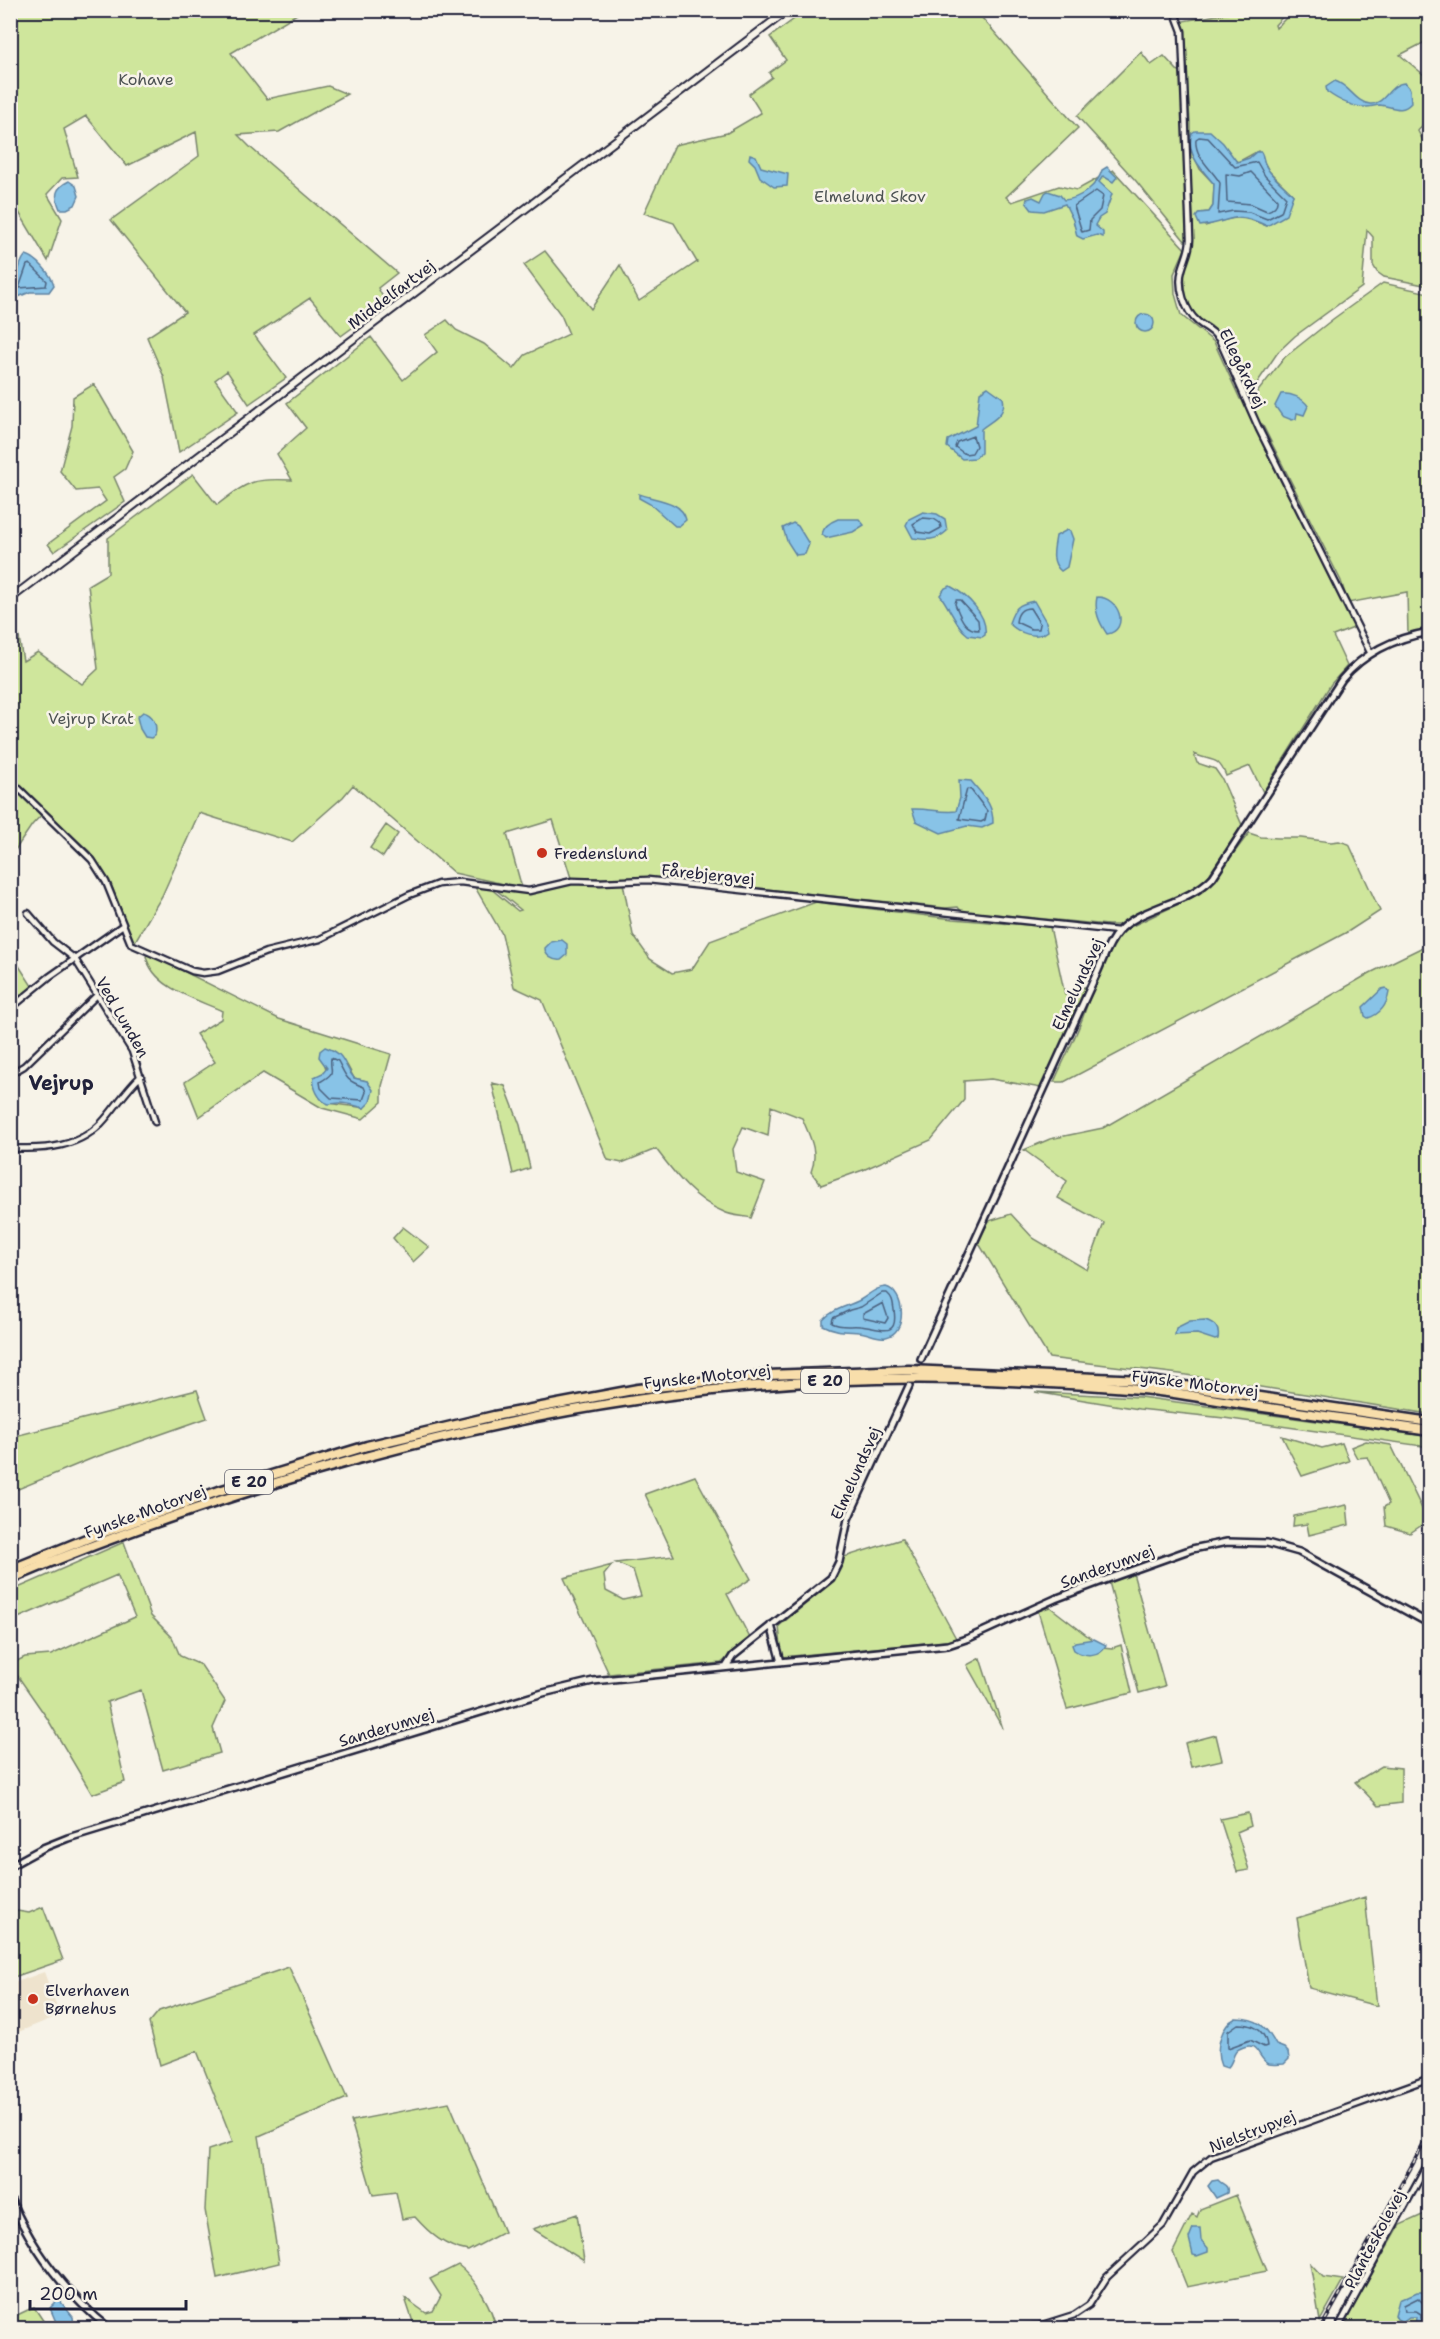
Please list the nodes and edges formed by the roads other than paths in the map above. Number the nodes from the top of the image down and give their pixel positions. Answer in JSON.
{"nodes":[{"id":1,"x":788,"y":10,"type":"edge"},
{"id":2,"x":1174,"y":10,"type":"edge"},
{"id":3,"x":10,"y":599,"type":"edge"},
{"id":4,"x":1430,"y":632,"type":"edge"},
{"id":5,"x":1370,"y":652,"type":"junction"},
{"id":6,"x":10,"y":780,"type":"edge"},
{"id":7,"x":28,"y":913,"type":"dead end"},
{"id":8,"x":123,"y":925,"type":"junction"},
{"id":9,"x":1118,"y":931,"type":"junction"},
{"id":10,"x":75,"y":959,"type":"junction"},
{"id":11,"x":97,"y":995,"type":"junction"},
{"id":12,"x":10,"y":1009,"type":"edge"},
{"id":13,"x":10,"y":1074,"type":"edge"},
{"id":14,"x":141,"y":1076,"type":"junction"},
{"id":15,"x":155,"y":1122,"type":"dead end"},
{"id":16,"x":10,"y":1148,"type":"edge"},
{"id":17,"x":921,"y":1359,"type":"tunnel mouth"},
{"id":18,"x":909,"y":1386,"type":"tunnel mouth"},
{"id":19,"x":1430,"y":1422,"type":"edge"},
{"id":20,"x":1430,"y":1431,"type":"edge"},
{"id":21,"x":10,"y":1570,"type":"edge"},
{"id":22,"x":10,"y":1579,"type":"edge"},
{"id":23,"x":1430,"y":1624,"type":"edge"},
{"id":24,"x":771,"y":1625,"type":"junction"},
{"id":25,"x":781,"y":1662,"type":"junction"},
{"id":26,"x":726,"y":1667,"type":"junction"},
{"id":27,"x":10,"y":1866,"type":"edge"},
{"id":28,"x":1430,"y":2078,"type":"edge"},
{"id":29,"x":1430,"y":2160,"type":"edge"},
{"id":30,"x":10,"y":2198,"type":"edge"},
{"id":31,"x":109,"y":2328,"type":"edge"},
{"id":32,"x":1006,"y":2328,"type":"edge"},
{"id":33,"x":1338,"y":2328,"type":"edge"}],
"edges":[{"from":1,"to":3,"type":"main road","name":"Middelfartvej"},
{"from":2,"to":5,"type":"street","name":"Ellegårdvej"},
{"from":4,"to":5,"type":"street","name":"Elmelundsvej"},
{"from":5,"to":9,"type":"street","name":"Elmelundsvej"},
{"from":6,"to":8,"type":"street"},
{"from":7,"to":10,"type":"street"},
{"from":8,"to":9,"type":"street","name":"Fårebjergvej"},
{"from":8,"to":10,"type":"street"},
{"from":9,"to":17,"type":"street","name":"Elmelundsvej"},
{"from":10,"to":11,"type":"street","name":"Ved Lunden"},
{"from":10,"to":12,"type":"street"},
{"from":11,"to":13,"type":"street"},
{"from":11,"to":14,"type":"street","name":"Ved Lunden"},
{"from":14,"to":15,"type":"street","name":"Ved Lunden"},
{"from":14,"to":16,"type":"street"},
{"from":18,"to":24,"type":"street","name":"Elmelundsvej"},
{"from":19,"to":21,"type":"highway","name":"Fynske Motorvej","number":"E 20"},
{"from":20,"to":22,"type":"highway","name":"Fynske Motorvej","number":"E 20"},
{"from":23,"to":25,"type":"street","name":"Sanderumvej"},
{"from":24,"to":25,"type":"street"},
{"from":24,"to":26,"type":"street","name":"Elmelundsvej"},
{"from":25,"to":26,"type":"street","name":"Sanderumvej"},
{"from":26,"to":27,"type":"street","name":"Sanderumvej"},
{"from":28,"to":32,"type":"street","name":"Nielstrupvej"},
{"from":29,"to":33,"type":"street","name":"Planteskolevej"},
{"from":30,"to":31,"type":"street"}]}
